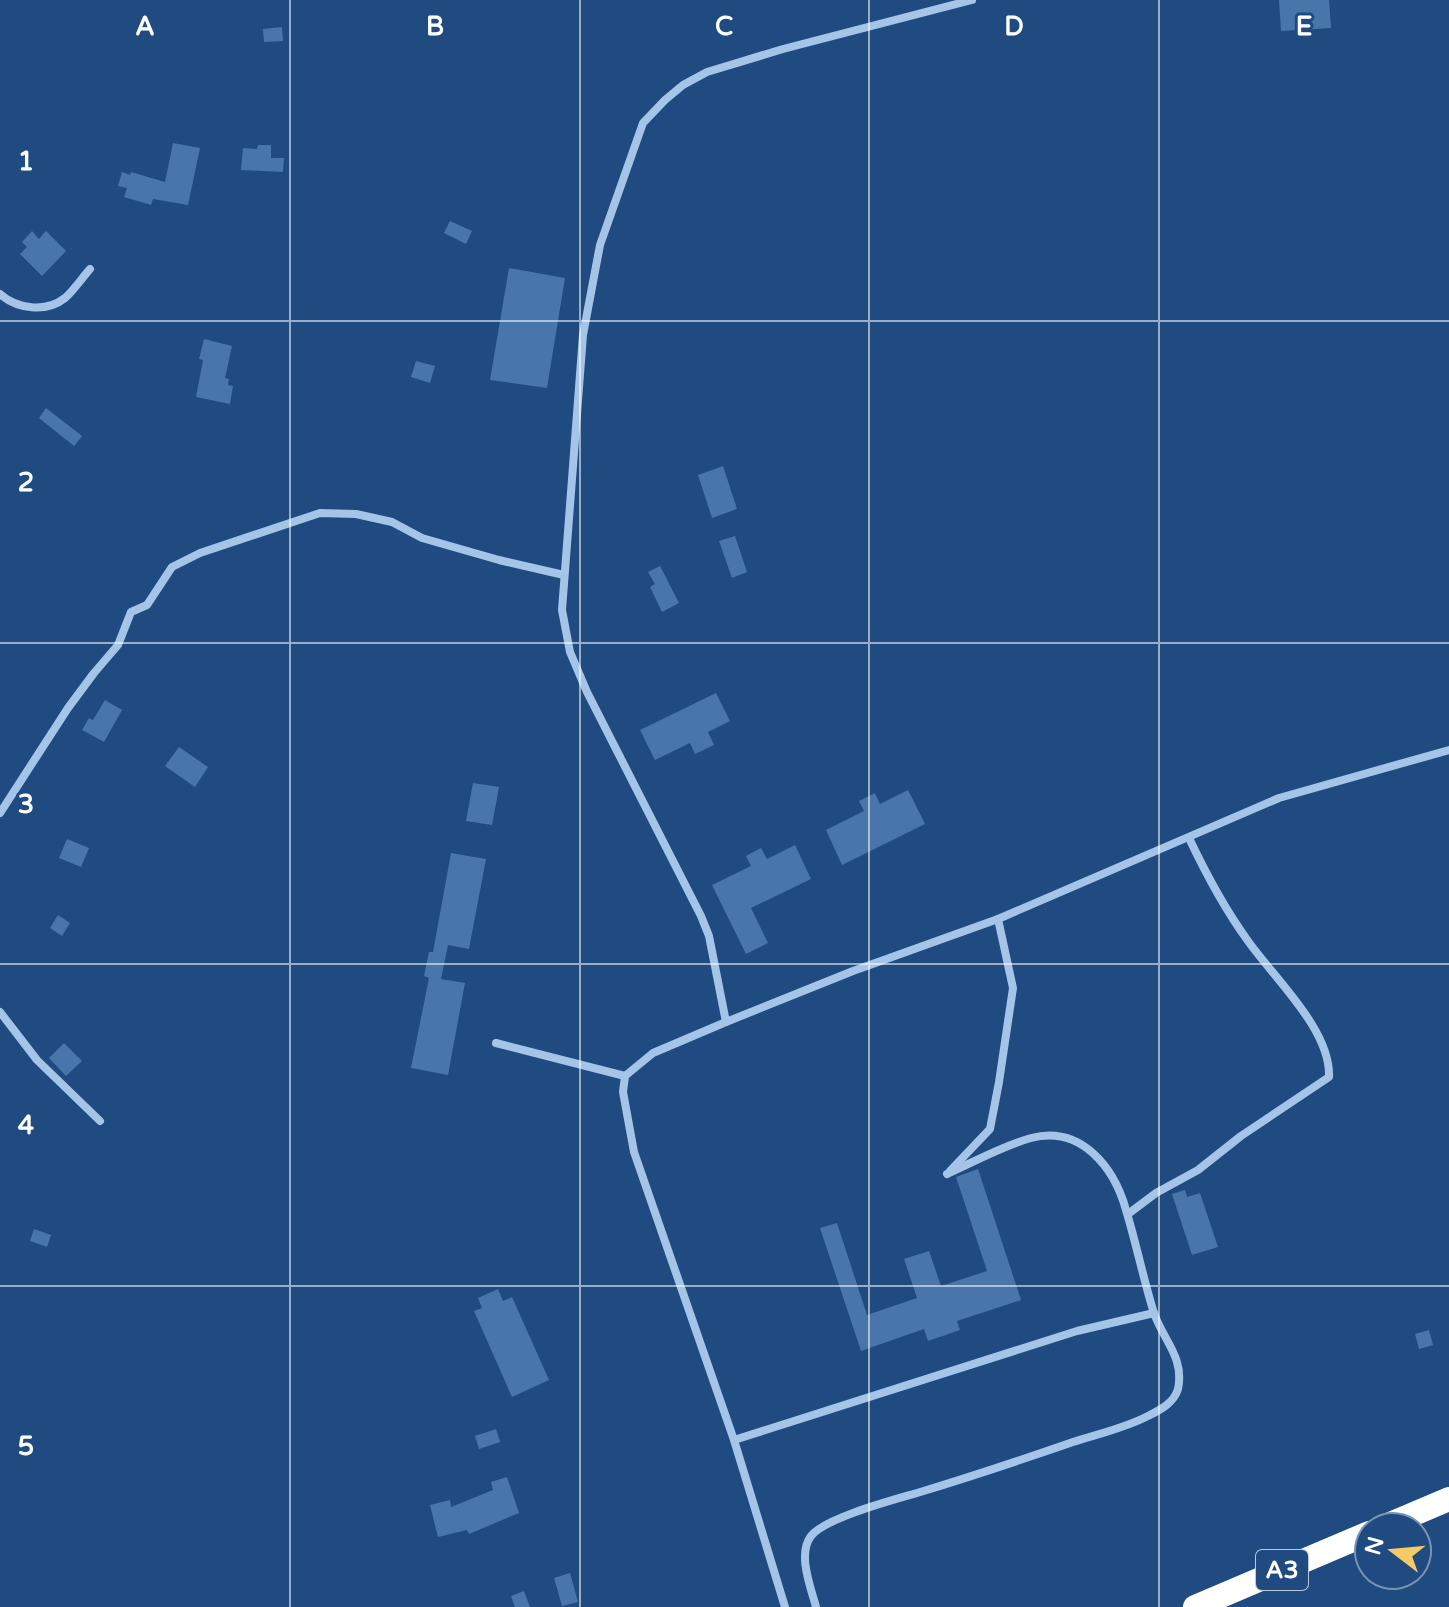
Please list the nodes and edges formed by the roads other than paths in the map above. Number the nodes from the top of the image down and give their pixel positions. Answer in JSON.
{"nodes":[{"id":1,"x":972,"y":0,"type":"edge"},
{"id":2,"x":90,"y":269,"type":"dead end"},
{"id":3,"x":0,"y":294,"type":"edge"},
{"id":4,"x":564,"y":575,"type":"junction"},
{"id":5,"x":1449,"y":750,"type":"edge"},
{"id":6,"x":0,"y":813,"type":"edge"},
{"id":7,"x":1189,"y":838,"type":"junction"},
{"id":8,"x":998,"y":919,"type":"junction"},
{"id":9,"x":0,"y":1012,"type":"edge"},
{"id":10,"x":726,"y":1022,"type":"junction"},
{"id":11,"x":496,"y":1043,"type":"dead end"},
{"id":12,"x":625,"y":1076,"type":"junction"},
{"id":13,"x":100,"y":1121,"type":"dead end"},
{"id":14,"x":1128,"y":1214,"type":"junction"},
{"id":15,"x":1154,"y":1313,"type":"junction"},
{"id":16,"x":734,"y":1440,"type":"junction"},
{"id":17,"x":1449,"y":1499,"type":"edge"},
{"id":18,"x":1421,"y":1511,"type":"edge"},
{"id":19,"x":1353,"y":1540,"type":"edge"},
{"id":20,"x":785,"y":1607,"type":"edge"},
{"id":21,"x":816,"y":1607,"type":"edge"},
{"id":22,"x":1195,"y":1607,"type":"edge"}],
"edges":[{"from":1,"to":4,"type":"street"},
{"from":2,"to":3,"type":"street"},
{"from":4,"to":6,"type":"street"},
{"from":4,"to":10,"type":"street"},
{"from":5,"to":7,"type":"street"},
{"from":7,"to":8,"type":"street"},
{"from":7,"to":14,"type":"street"},
{"from":8,"to":10,"type":"street"},
{"from":8,"to":14,"type":"street"},
{"from":9,"to":13,"type":"street"},
{"from":10,"to":12,"type":"street"},
{"from":11,"to":12,"type":"street"},
{"from":12,"to":16,"type":"street"},
{"from":14,"to":15,"type":"street"},
{"from":15,"to":16,"type":"street"},
{"from":15,"to":21,"type":"street"},
{"from":16,"to":20,"type":"street"},
{"from":17,"to":18,"type":"highway"},
{"from":19,"to":22,"type":"highway","number":"A3"}]}
